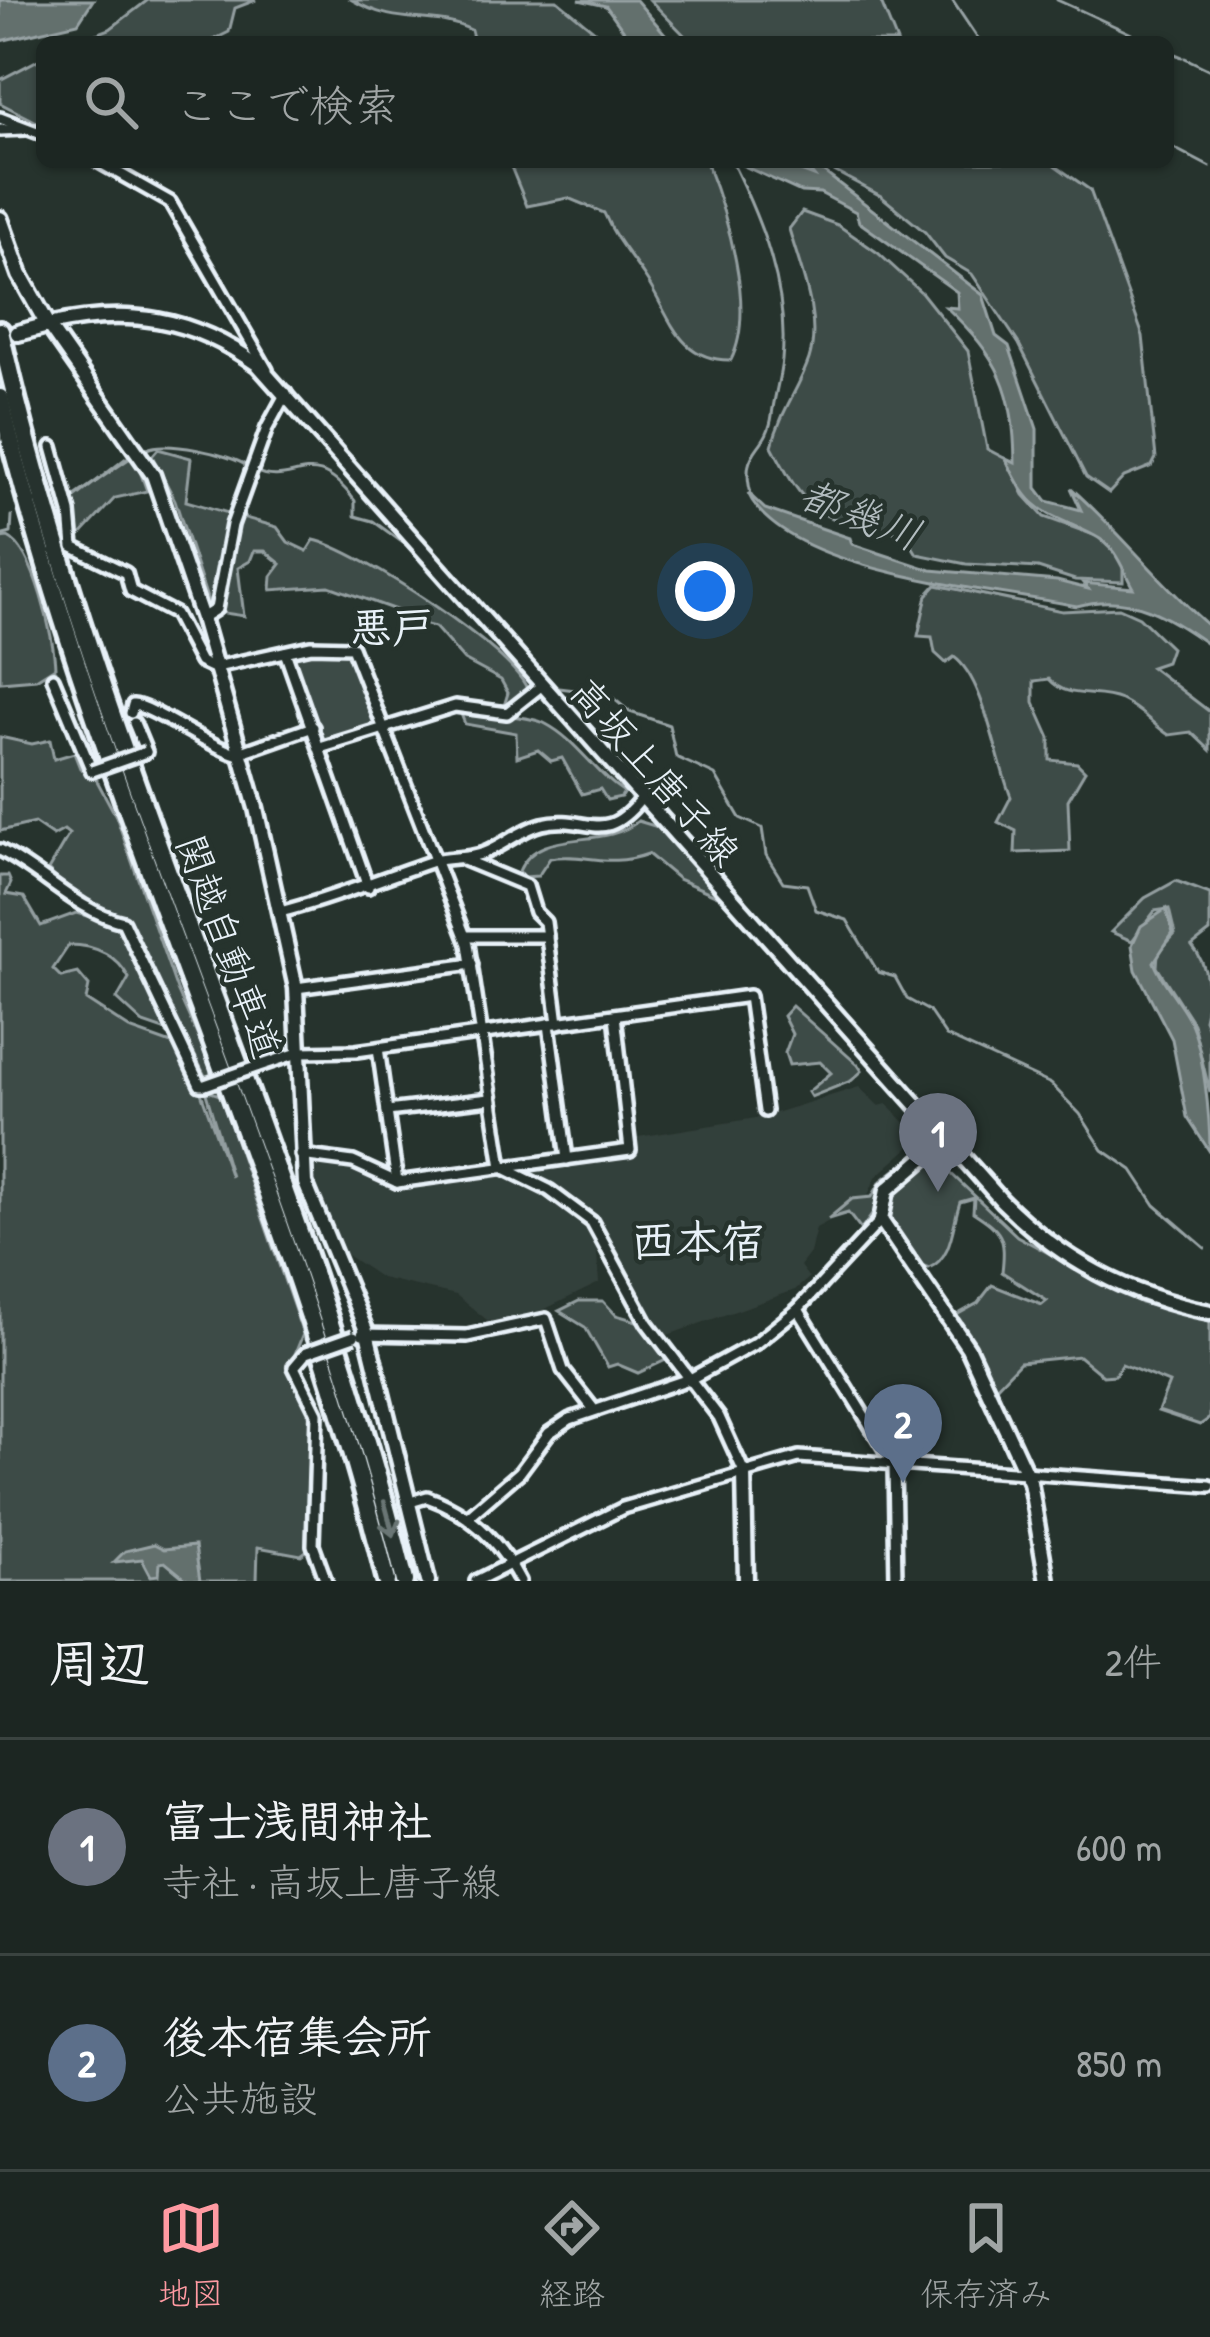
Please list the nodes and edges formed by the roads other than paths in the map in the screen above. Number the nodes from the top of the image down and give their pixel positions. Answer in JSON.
{"nodes":[{"id":1,"x":0,"y":118,"type":"edge"},
{"id":2,"x":29,"y":128,"type":"junction"},
{"id":3,"x":0,"y":130,"type":"edge"},
{"id":4,"x":36,"y":131,"type":"edge"},
{"id":5,"x":110,"y":168,"type":"edge"},
{"id":6,"x":0,"y":219,"type":"edge"},
{"id":7,"x":48,"y":325,"type":"junction"},
{"id":8,"x":9,"y":332,"type":"edge"},
{"id":9,"x":269,"y":375,"type":"junction"},
{"id":10,"x":286,"y":393,"type":"junction"},
{"id":11,"x":0,"y":398,"type":"edge"},
{"id":12,"x":52,"y":447,"type":"dead end"},
{"id":13,"x":202,"y":618,"type":"junction"},
{"id":14,"x":285,"y":652,"type":"junction"},
{"id":15,"x":216,"y":669,"type":"junction"},
{"id":16,"x":53,"y":678,"type":"dead end"},
{"id":17,"x":541,"y":686,"type":"junction"},
{"id":18,"x":386,"y":726,"type":"junction"},
{"id":19,"x":313,"y":728,"type":"junction"},
{"id":20,"x":320,"y":748,"type":"junction"},
{"id":21,"x":241,"y":754,"type":"junction"},
{"id":22,"x":641,"y":799,"type":"junction"},
{"id":23,"x":0,"y":850,"type":"edge"},
{"id":24,"x":437,"y":860,"type":"junction"},
{"id":25,"x":464,"y":860,"type":"junction"},
{"id":26,"x":368,"y":887,"type":"junction"},
{"id":27,"x":280,"y":912,"type":"junction"},
{"id":28,"x":466,"y":936,"type":"junction"},
{"id":29,"x":547,"y":936,"type":"junction"},
{"id":30,"x":472,"y":964,"type":"junction"},
{"id":31,"x":296,"y":988,"type":"junction"},
{"id":32,"x":615,"y":1015,"type":"junction"},
{"id":33,"x":553,"y":1024,"type":"junction"},
{"id":34,"x":480,"y":1033,"type":"junction"},
{"id":35,"x":378,"y":1048,"type":"junction"},
{"id":36,"x":301,"y":1052,"type":"junction"},
{"id":37,"x":490,"y":1099,"type":"junction"},
{"id":38,"x":387,"y":1111,"type":"junction"},
{"id":39,"x":765,"y":1112,"type":"dead end"},
{"id":40,"x":945,"y":1140,"type":"junction"},
{"id":41,"x":300,"y":1155,"type":"junction"},
{"id":42,"x":567,"y":1159,"type":"junction"},
{"id":43,"x":502,"y":1167,"type":"junction"},
{"id":44,"x":398,"y":1182,"type":"junction"},
{"id":45,"x":880,"y":1220,"type":"junction"},
{"id":46,"x":798,"y":1309,"type":"junction"},
{"id":47,"x":1210,"y":1312,"type":"edge"},
{"id":48,"x":361,"y":1335,"type":"junction"},
{"id":49,"x":692,"y":1378,"type":"junction"},
{"id":50,"x":592,"y":1407,"type":"junction"},
{"id":51,"x":894,"y":1464,"type":"junction"},
{"id":52,"x":744,"y":1472,"type":"junction"},
{"id":53,"x":1025,"y":1474,"type":"junction"},
{"id":54,"x":1210,"y":1486,"type":"edge"},
{"id":55,"x":406,"y":1503,"type":"junction"},
{"id":56,"x":468,"y":1516,"type":"junction"},
{"id":57,"x":511,"y":1562,"type":"junction"},
{"id":58,"x":326,"y":1581,"type":"edge"},
{"id":59,"x":387,"y":1581,"type":"edge"},
{"id":60,"x":405,"y":1581,"type":"edge"},
{"id":61,"x":428,"y":1581,"type":"edge"},
{"id":62,"x":476,"y":1581,"type":"edge"},
{"id":63,"x":520,"y":1581,"type":"edge"},
{"id":64,"x":746,"y":1581,"type":"edge"},
{"id":65,"x":896,"y":1581,"type":"edge"},
{"id":66,"x":1047,"y":1581,"type":"edge"}],
"edges":[{"from":1,"to":2,"type":"street"},
{"from":2,"to":3,"type":"street"},
{"from":2,"to":4,"type":"street"},
{"from":5,"to":9,"type":"street"},
{"from":6,"to":7,"type":"main road"},
{"from":7,"to":8,"type":"main road"},
{"from":7,"to":9,"type":"street","name":"高坂上唐子線"},
{"from":7,"to":13,"type":"street"},
{"from":8,"to":60,"type":"highway","name":"関越自動車道","one_way":true},
{"from":9,"to":10,"type":"street","name":"高坂上唐子線"},
{"from":10,"to":13,"type":"street"},
{"from":10,"to":17,"type":"street","name":"高坂上唐子線"},
{"from":11,"to":59,"type":"highway","name":"関越自動車道"},
{"from":12,"to":15,"type":"street"},
{"from":13,"to":15,"type":"street"},
{"from":14,"to":15,"type":"street"},
{"from":14,"to":18,"type":"street"},
{"from":14,"to":19,"type":"street"},
{"from":15,"to":21,"type":"street"},
{"from":16,"to":21,"type":"street","bridge":true},
{"from":17,"to":18,"type":"street"},
{"from":17,"to":22,"type":"street","name":"高坂上唐子線"},
{"from":18,"to":20,"type":"street"},
{"from":18,"to":24,"type":"street"},
{"from":19,"to":20,"type":"street"},
{"from":19,"to":21,"type":"street"},
{"from":20,"to":26,"type":"street"},
{"from":21,"to":27,"type":"street"},
{"from":22,"to":25,"type":"street"},
{"from":22,"to":40,"type":"street","name":"高坂上唐子線"},
{"from":23,"to":36,"type":"street","bridge":true},
{"from":24,"to":25,"type":"street"},
{"from":24,"to":26,"type":"street"},
{"from":24,"to":28,"type":"street"},
{"from":25,"to":29,"type":"street"},
{"from":26,"to":27,"type":"street"},
{"from":27,"to":31,"type":"street"},
{"from":28,"to":29,"type":"street"},
{"from":28,"to":30,"type":"street"},
{"from":29,"to":33,"type":"street"},
{"from":30,"to":31,"type":"street"},
{"from":30,"to":34,"type":"street"},
{"from":31,"to":36,"type":"street"},
{"from":32,"to":33,"type":"street"},
{"from":32,"to":39,"type":"street"},
{"from":32,"to":42,"type":"street"},
{"from":33,"to":34,"type":"street"},
{"from":33,"to":42,"type":"street"},
{"from":34,"to":35,"type":"street"},
{"from":34,"to":37,"type":"street"},
{"from":35,"to":36,"type":"street"},
{"from":35,"to":38,"type":"street"},
{"from":36,"to":41,"type":"street"},
{"from":37,"to":38,"type":"street"},
{"from":37,"to":43,"type":"street"},
{"from":38,"to":44,"type":"street"},
{"from":40,"to":45,"type":"street"},
{"from":40,"to":47,"type":"street","name":"高坂上唐子線"},
{"from":41,"to":44,"type":"street"},
{"from":41,"to":48,"type":"street"},
{"from":42,"to":43,"type":"street"},
{"from":43,"to":44,"type":"street"},
{"from":43,"to":49,"type":"street"},
{"from":45,"to":46,"type":"street"},
{"from":45,"to":53,"type":"street"},
{"from":46,"to":49,"type":"street"},
{"from":46,"to":51,"type":"street"},
{"from":48,"to":50,"type":"street"},
{"from":48,"to":55,"type":"street"},
{"from":48,"to":58,"type":"street","bridge":true},
{"from":49,"to":50,"type":"street"},
{"from":49,"to":52,"type":"street"},
{"from":50,"to":56,"type":"street"},
{"from":51,"to":52,"type":"street"},
{"from":51,"to":53,"type":"street"},
{"from":51,"to":65,"type":"street"},
{"from":52,"to":57,"type":"street"},
{"from":52,"to":64,"type":"street"},
{"from":53,"to":54,"type":"street"},
{"from":53,"to":66,"type":"street"},
{"from":55,"to":56,"type":"street"},
{"from":55,"to":61,"type":"street"},
{"from":56,"to":57,"type":"street"},
{"from":57,"to":62,"type":"street"},
{"from":57,"to":63,"type":"street"}]}
